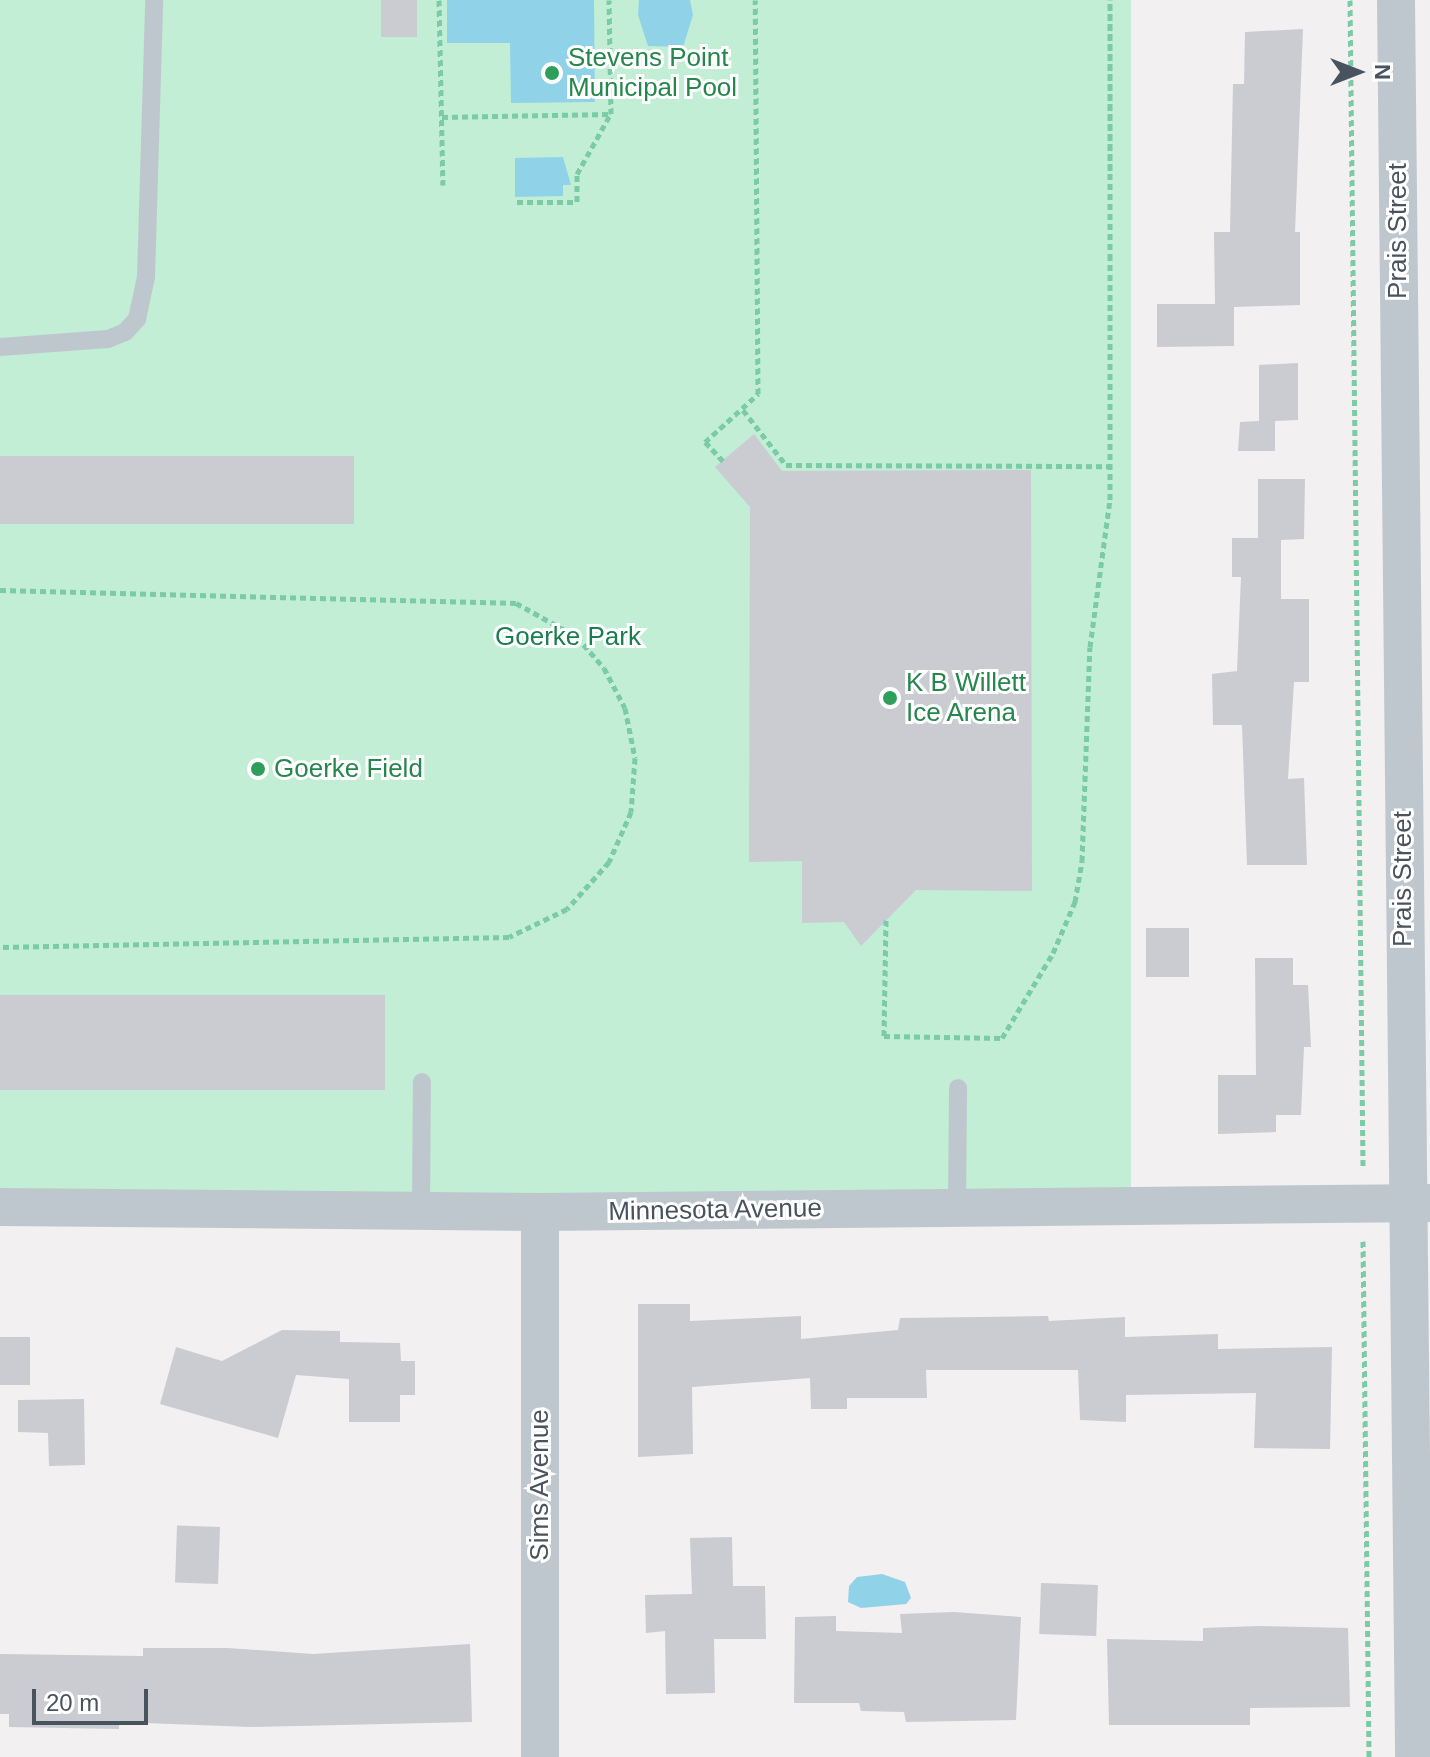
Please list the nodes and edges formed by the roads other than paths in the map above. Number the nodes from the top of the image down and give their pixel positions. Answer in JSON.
{"nodes":[{"id":1,"x":154,"y":0,"type":"edge"},
{"id":2,"x":1396,"y":0,"type":"edge"},
{"id":3,"x":1414,"y":128,"type":"edge"},
{"id":4,"x":0,"y":347,"type":"edge"},
{"id":5,"x":422,"y":1082,"type":"dead end"},
{"id":6,"x":958,"y":1088,"type":"dead end"},
{"id":7,"x":1418,"y":1203,"type":"edge"},
{"id":8,"x":0,"y":1207,"type":"edge"},
{"id":9,"x":957,"y":1207,"type":"junction"},
{"id":10,"x":421,"y":1211,"type":"junction"},
{"id":11,"x":540,"y":1212,"type":"junction"},
{"id":12,"x":540,"y":1757,"type":"edge"},
{"id":13,"x":1414,"y":1757,"type":"edge"}],
"edges":[{"from":1,"to":4,"type":"lane"},
{"from":2,"to":3,"type":"street","name":"Prais Street"},
{"from":3,"to":7,"type":"street","name":"Prais Street"},
{"from":5,"to":10,"type":"lane"},
{"from":6,"to":9,"type":"lane"},
{"from":7,"to":9,"type":"street","name":"Minnesota Avenue"},
{"from":7,"to":13,"type":"street","name":"Prais Street"},
{"from":8,"to":10,"type":"street","name":"Minnesota Avenue"},
{"from":9,"to":11,"type":"street","name":"Minnesota Avenue"},
{"from":10,"to":11,"type":"street","name":"Minnesota Avenue"},
{"from":11,"to":12,"type":"street","name":"Sims Avenue"}]}
